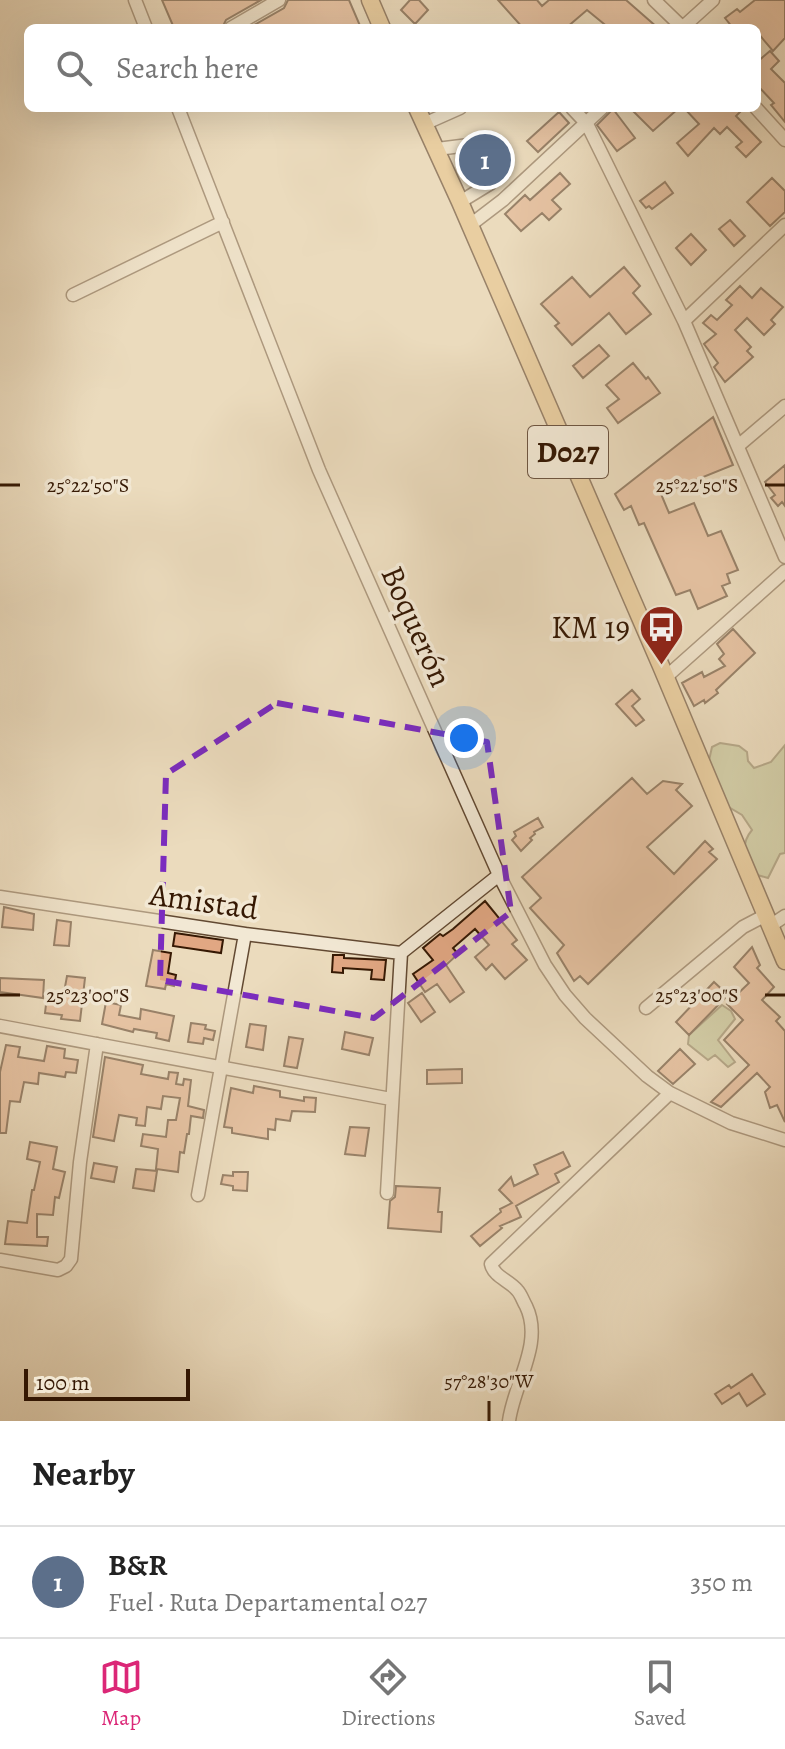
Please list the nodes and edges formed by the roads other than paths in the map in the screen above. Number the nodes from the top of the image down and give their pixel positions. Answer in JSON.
{"nodes":[{"id":1,"x":135,"y":0,"type":"edge"},
{"id":2,"x":279,"y":0,"type":"edge"},
{"id":3,"x":370,"y":0,"type":"edge"},
{"id":4,"x":654,"y":0,"type":"edge"},
{"id":5,"x":713,"y":0,"type":"edge"},
{"id":6,"x":144,"y":24,"type":"edge"},
{"id":7,"x":238,"y":24,"type":"edge"},
{"id":8,"x":380,"y":24,"type":"edge"},
{"id":9,"x":679,"y":24,"type":"edge"},
{"id":10,"x":687,"y":24,"type":"edge"},
{"id":11,"x":180,"y":112,"type":"edge"},
{"id":12,"x":419,"y":112,"type":"edge"},
{"id":13,"x":451,"y":112,"type":"edge"},
{"id":14,"x":576,"y":112,"type":"edge"},
{"id":15,"x":598,"y":112,"type":"edge"},
{"id":16,"x":760,"y":112,"type":"edge"},
{"id":17,"x":424,"y":124,"type":"junction"},
{"id":18,"x":587,"y":124,"type":"junction"},
{"id":19,"x":785,"y":140,"type":"edge"},
{"id":20,"x":437,"y":149,"type":"junction"},
{"id":21,"x":475,"y":151,"type":"dead end"},
{"id":22,"x":503,"y":200,"type":"junction"},
{"id":23,"x":460,"y":202,"type":"junction"},
{"id":24,"x":223,"y":222,"type":"junction"},
{"id":25,"x":785,"y":225,"type":"edge"},
{"id":26,"x":469,"y":226,"type":"junction"},
{"id":27,"x":73,"y":295,"type":"dead end"},
{"id":28,"x":684,"y":321,"type":"junction"},
{"id":29,"x":785,"y":406,"type":"edge"},
{"id":30,"x":738,"y":446,"type":"junction"},
{"id":31,"x":785,"y":557,"type":"edge"},
{"id":32,"x":785,"y":571,"type":"edge"},
{"id":33,"x":666,"y":677,"type":"junction"},
{"id":34,"x":499,"y":875,"type":"junction"},
{"id":35,"x":0,"y":897,"type":"edge"},
{"id":36,"x":785,"y":916,"type":"edge"},
{"id":37,"x":768,"y":920,"type":"junction"},
{"id":38,"x":245,"y":934,"type":"junction"},
{"id":39,"x":401,"y":953,"type":"junction"},
{"id":40,"x":785,"y":961,"type":"edge"},
{"id":41,"x":646,"y":1008,"type":"dead end"},
{"id":42,"x":0,"y":1026,"type":"edge"},
{"id":43,"x":97,"y":1044,"type":"junction"},
{"id":44,"x":221,"y":1068,"type":"junction"},
{"id":45,"x":670,"y":1093,"type":"junction"},
{"id":46,"x":391,"y":1099,"type":"junction"},
{"id":47,"x":785,"y":1140,"type":"edge"},
{"id":48,"x":387,"y":1193,"type":"dead end"},
{"id":49,"x":198,"y":1195,"type":"dead end"},
{"id":50,"x":1,"y":1263,"type":"edge"},
{"id":51,"x":509,"y":1421,"type":"edge"}],
"edges":[{"from":1,"to":6,"type":"street"},
{"from":2,"to":7,"type":"street"},
{"from":3,"to":8,"type":"main road"},
{"from":4,"to":9,"type":"street"},
{"from":5,"to":10,"type":"street"},
{"from":11,"to":24,"type":"street","name":"Boquerón"},
{"from":12,"to":17,"type":"main road","number":"D027"},
{"from":13,"to":17,"type":"street"},
{"from":14,"to":18,"type":"street"},
{"from":15,"to":18,"type":"street"},
{"from":16,"to":19,"type":"street"},
{"from":17,"to":20,"type":"main road","number":"D027"},
{"from":18,"to":22,"type":"street"},
{"from":18,"to":28,"type":"street"},
{"from":20,"to":21,"type":"street"},
{"from":20,"to":23,"type":"main road","number":"D027"},
{"from":22,"to":23,"type":"street"},
{"from":22,"to":26,"type":"street"},
{"from":23,"to":26,"type":"main road","number":"D027"},
{"from":24,"to":27,"type":"street"},
{"from":24,"to":34,"type":"street","name":"Boquerón"},
{"from":25,"to":28,"type":"street"},
{"from":26,"to":33,"type":"main road","number":"D027"},
{"from":28,"to":30,"type":"street"},
{"from":29,"to":30,"type":"street"},
{"from":30,"to":31,"type":"street"},
{"from":32,"to":33,"type":"street"},
{"from":33,"to":37,"type":"main road","number":"D027"},
{"from":34,"to":39,"type":"street"},
{"from":34,"to":45,"type":"street","name":"Boquerón"},
{"from":35,"to":38,"type":"street","name":"Amistad"},
{"from":36,"to":37,"type":"street"},
{"from":37,"to":40,"type":"main road","number":"D027"},
{"from":37,"to":41,"type":"street"},
{"from":38,"to":39,"type":"street","name":"Amistad"},
{"from":38,"to":44,"type":"street"},
{"from":39,"to":46,"type":"street"},
{"from":42,"to":43,"type":"street"},
{"from":43,"to":44,"type":"street"},
{"from":43,"to":50,"type":"street"},
{"from":44,"to":46,"type":"street"},
{"from":44,"to":49,"type":"street"},
{"from":45,"to":47,"type":"street","name":"Boquerón"},
{"from":45,"to":51,"type":"street"},
{"from":46,"to":48,"type":"street"}]}
